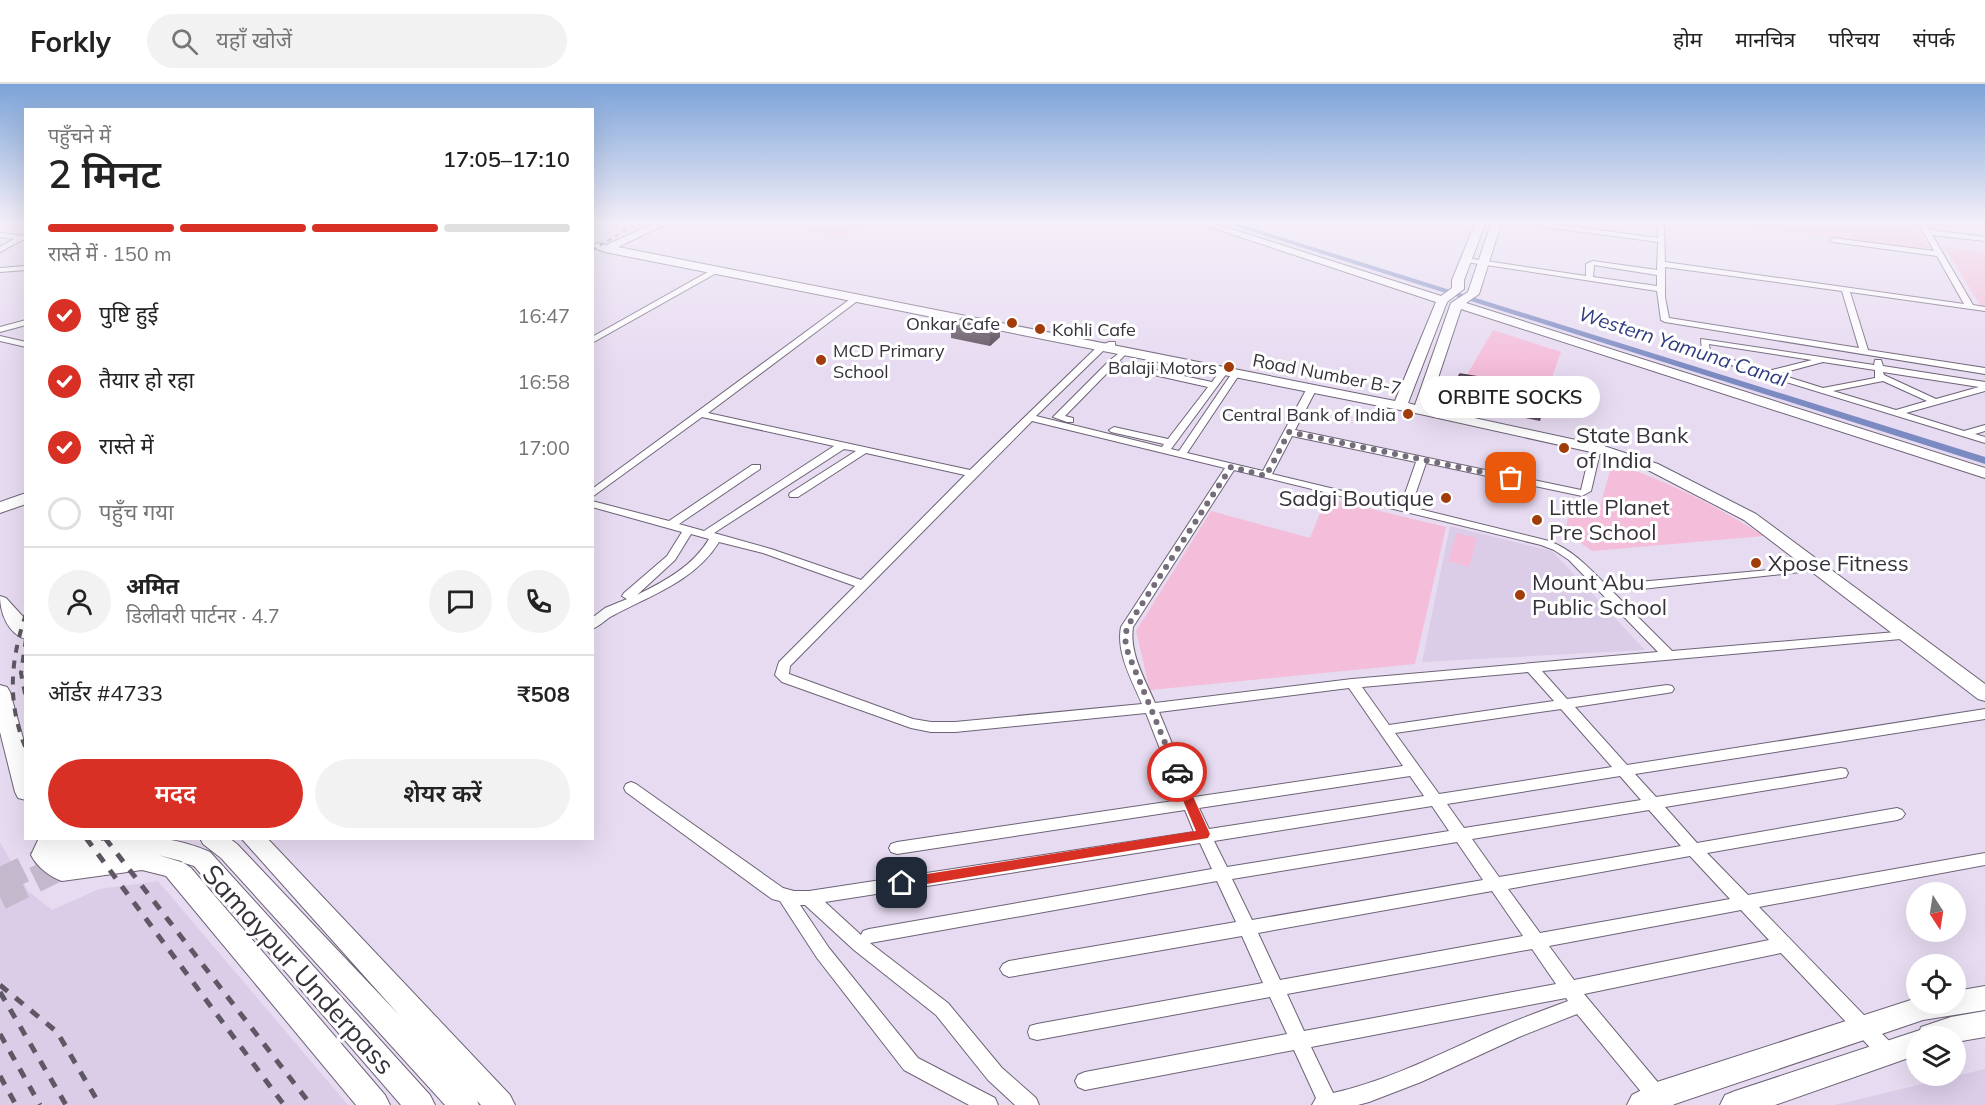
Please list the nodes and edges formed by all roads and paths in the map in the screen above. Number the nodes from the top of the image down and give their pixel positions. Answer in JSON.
{"nodes":[{"id":1,"x":715,"y":272,"type":"edge"},
{"id":2,"x":719,"y":272,"type":"edge"},
{"id":3,"x":726,"y":272,"type":"edge"},
{"id":4,"x":1357,"y":272,"type":"edge"},
{"id":5,"x":1463,"y":272,"type":"edge"},
{"id":6,"x":1479,"y":272,"type":"edge"},
{"id":7,"x":1540,"y":272,"type":"edge"},
{"id":8,"x":1589,"y":272,"type":"edge"},
{"id":9,"x":1661,"y":272,"type":"edge"},
{"id":10,"x":1684,"y":272,"type":"edge"},
{"id":11,"x":1949,"y":272,"type":"edge"},
{"id":12,"x":1589,"y":279,"type":"junction"},
{"id":13,"x":1662,"y":289,"type":"junction"},
{"id":14,"x":1845,"y":290,"type":"junction"},
{"id":15,"x":856,"y":299,"type":"junction"},
{"id":16,"x":1443,"y":299,"type":"junction"},
{"id":17,"x":1457,"y":299,"type":"junction"},
{"id":18,"x":1970,"y":307,"type":"junction"},
{"id":19,"x":1985,"y":309,"type":"edge"},
{"id":20,"x":920,"y":310,"type":"junction"},
{"id":21,"x":24,"y":323,"type":"edge"},
{"id":22,"x":0,"y":330,"type":"edge"},
{"id":23,"x":0,"y":338,"type":"edge"},
{"id":24,"x":594,"y":340,"type":"edge"},
{"id":25,"x":24,"y":344,"type":"edge"},
{"id":26,"x":1743,"y":346,"type":"junction"},
{"id":27,"x":1112,"y":349,"type":"junction"},
{"id":28,"x":1864,"y":352,"type":"junction"},
{"id":29,"x":1876,"y":354,"type":"junction"},
{"id":30,"x":1708,"y":355,"type":"junction"},
{"id":31,"x":1826,"y":359,"type":"junction"},
{"id":32,"x":1112,"y":363,"type":"junction"},
{"id":33,"x":1985,"y":371,"type":"edge"},
{"id":34,"x":1769,"y":373,"type":"junction"},
{"id":35,"x":1880,"y":373,"type":"junction"},
{"id":36,"x":1229,"y":374,"type":"junction"},
{"id":37,"x":1065,"y":384,"type":"junction"},
{"id":38,"x":1213,"y":385,"type":"junction"},
{"id":39,"x":1985,"y":386,"type":"edge"},
{"id":40,"x":1087,"y":390,"type":"junction"},
{"id":41,"x":1311,"y":390,"type":"junction"},
{"id":42,"x":1823,"y":390,"type":"junction"},
{"id":43,"x":1971,"y":393,"type":"junction"},
{"id":44,"x":1985,"y":398,"type":"edge"},
{"id":45,"x":1935,"y":402,"type":"junction"},
{"id":46,"x":1402,"y":403,"type":"junction"},
{"id":47,"x":1421,"y":407,"type":"junction"},
{"id":48,"x":1897,"y":412,"type":"junction"},
{"id":49,"x":702,"y":414,"type":"junction"},
{"id":50,"x":1031,"y":418,"type":"junction"},
{"id":51,"x":1985,"y":428,"type":"edge"},
{"id":52,"x":1289,"y":432,"type":"junction"},
{"id":53,"x":1964,"y":433,"type":"junction"},
{"id":54,"x":1985,"y":440,"type":"edge"},
{"id":55,"x":843,"y":445,"type":"junction"},
{"id":56,"x":1168,"y":447,"type":"junction"},
{"id":57,"x":1596,"y":448,"type":"junction"},
{"id":58,"x":865,"y":450,"type":"junction"},
{"id":59,"x":1181,"y":455,"type":"junction"},
{"id":60,"x":1422,"y":460,"type":"junction"},
{"id":61,"x":756,"y":466,"type":"dead end"},
{"id":62,"x":1231,"y":467,"type":"junction"},
{"id":63,"x":1985,"y":472,"type":"edge"},
{"id":64,"x":972,"y":474,"type":"junction"},
{"id":65,"x":1266,"y":476,"type":"junction"},
{"id":66,"x":24,"y":489,"type":"edge"},
{"id":67,"x":594,"y":493,"type":"edge"},
{"id":68,"x":794,"y":495,"type":"dead end"},
{"id":69,"x":0,"y":499,"type":"edge"},
{"id":70,"x":24,"y":499,"type":"edge"},
{"id":71,"x":594,"y":504,"type":"edge"},
{"id":72,"x":0,"y":508,"type":"edge"},
{"id":73,"x":1405,"y":509,"type":"junction"},
{"id":74,"x":672,"y":524,"type":"junction"},
{"id":75,"x":689,"y":529,"type":"junction"},
{"id":76,"x":711,"y":535,"type":"junction"},
{"id":77,"x":1819,"y":567,"type":"junction"},
{"id":78,"x":863,"y":585,"type":"junction"},
{"id":79,"x":1604,"y":589,"type":"junction"},
{"id":80,"x":0,"y":602,"type":"edge"},
{"id":81,"x":604,"y":615,"type":"junction"},
{"id":82,"x":594,"y":623,"type":"edge"},
{"id":83,"x":24,"y":631,"type":"edge"},
{"id":84,"x":1908,"y":635,"type":"junction"},
{"id":85,"x":1669,"y":656,"type":"junction"},
{"id":86,"x":1532,"y":668,"type":"junction"},
{"id":87,"x":1985,"y":679,"type":"edge"},
{"id":88,"x":1352,"y":683,"type":"junction"},
{"id":89,"x":1667,"y":689,"type":"dead end"},
{"id":90,"x":0,"y":692,"type":"edge"},
{"id":91,"x":1985,"y":694,"type":"edge"},
{"id":92,"x":1564,"y":705,"type":"junction"},
{"id":93,"x":1150,"y":708,"type":"junction"},
{"id":94,"x":1985,"y":714,"type":"edge"},
{"id":95,"x":1385,"y":730,"type":"junction"},
{"id":96,"x":1620,"y":769,"type":"junction"},
{"id":97,"x":1413,"y":770,"type":"junction"},
{"id":98,"x":1841,"y":773,"type":"dead end"},
{"id":99,"x":24,"y":784,"type":"edge"},
{"id":100,"x":631,"y":789,"type":"dead end"},
{"id":101,"x":1434,"y":799,"type":"junction"},
{"id":102,"x":1189,"y":803,"type":"junction"},
{"id":103,"x":1653,"y":805,"type":"junction"},
{"id":104,"x":1897,"y":814,"type":"dead end"},
{"id":105,"x":1204,"y":834,"type":"junction"},
{"id":106,"x":1461,"y":836,"type":"junction"},
{"id":107,"x":84,"y":840,"type":"edge"},
{"id":108,"x":214,"y":840,"type":"edge"},
{"id":109,"x":254,"y":840,"type":"edge"},
{"id":110,"x":55,"y":848,"type":"edge"},
{"id":111,"x":897,"y":848,"type":"dead end"},
{"id":112,"x":1694,"y":850,"type":"junction"},
{"id":113,"x":1985,"y":859,"type":"edge"},
{"id":114,"x":1222,"y":874,"type":"junction"},
{"id":115,"x":1496,"y":886,"type":"junction"},
{"id":116,"x":786,"y":897,"type":"junction"},
{"id":117,"x":809,"y":898,"type":"junction"},
{"id":118,"x":1743,"y":903,"type":"junction"},
{"id":119,"x":1248,"y":926,"type":"junction"},
{"id":120,"x":869,"y":936,"type":"dead end"},
{"id":121,"x":1534,"y":939,"type":"junction"},
{"id":122,"x":1782,"y":945,"type":"junction"},
{"id":123,"x":1009,"y":969,"type":"dead end"},
{"id":124,"x":1276,"y":987,"type":"junction"},
{"id":125,"x":1575,"y":996,"type":"junction"},
{"id":126,"x":1985,"y":998,"type":"edge"},
{"id":127,"x":1966,"y":1001,"type":"edge"},
{"id":128,"x":1906,"y":1014,"type":"edge"},
{"id":129,"x":1985,"y":1024,"type":"edge"},
{"id":130,"x":1966,"y":1027,"type":"edge"},
{"id":131,"x":1864,"y":1028,"type":"junction"},
{"id":132,"x":1037,"y":1032,"type":"dead end"},
{"id":133,"x":1299,"y":1039,"type":"junction"},
{"id":134,"x":1906,"y":1046,"type":"edge"},
{"id":135,"x":1887,"y":1052,"type":"junction"},
{"id":136,"x":1085,"y":1081,"type":"dead end"},
{"id":137,"x":1655,"y":1102,"type":"edge"},
{"id":138,"x":1326,"y":1104,"type":"edge"},
{"id":139,"x":375,"y":1105,"type":"edge"},
{"id":140,"x":420,"y":1105,"type":"edge"},
{"id":141,"x":464,"y":1105,"type":"edge"},
{"id":142,"x":500,"y":1105,"type":"edge"},
{"id":143,"x":988,"y":1105,"type":"edge"},
{"id":144,"x":1029,"y":1105,"type":"edge"},
{"id":145,"x":1735,"y":1105,"type":"edge"}],
"edges":[{"from":1,"to":24,"type":"street"},
{"from":2,"to":15,"type":"street","name":"Road Number B-7"},
{"from":3,"to":20,"type":"street","name":"Road Number B-7"},
{"from":4,"to":16,"type":"street"},
{"from":5,"to":17,"type":"street"},
{"from":6,"to":17,"type":"street"},
{"from":7,"to":12,"type":"street"},
{"from":8,"to":12,"type":"street"},
{"from":9,"to":13,"type":"street"},
{"from":10,"to":14,"type":"street"},
{"from":11,"to":18,"type":"street"},
{"from":12,"to":13,"type":"street"},
{"from":13,"to":28,"type":"street"},
{"from":14,"to":18,"type":"street"},
{"from":14,"to":28,"type":"street"},
{"from":15,"to":20,"type":"street","name":"Road Number B-7"},
{"from":15,"to":49,"type":"street"},
{"from":16,"to":17,"type":"street"},
{"from":16,"to":46,"type":"street"},
{"from":17,"to":47,"type":"street"},
{"from":17,"to":63,"type":"street"},
{"from":18,"to":19,"type":"street"},
{"from":20,"to":27,"type":"street","name":"Road Number B-7"},
{"from":21,"to":22,"type":"street"},
{"from":23,"to":25,"type":"street"},
{"from":26,"to":30,"type":"street"},
{"from":26,"to":30,"type":"street"},
{"from":26,"to":31,"type":"street"},
{"from":27,"to":32,"type":"street"},
{"from":27,"to":36,"type":"street","name":"Road Number B-7"},
{"from":27,"to":37,"type":"street"},
{"from":27,"to":46,"type":"street","name":"Road Number B-7"},
{"from":28,"to":29,"type":"street"},
{"from":29,"to":33,"type":"street"},
{"from":29,"to":35,"type":"street"},
{"from":30,"to":34,"type":"street"},
{"from":31,"to":34,"type":"street"},
{"from":31,"to":35,"type":"street"},
{"from":32,"to":38,"type":"street"},
{"from":32,"to":40,"type":"street"},
{"from":34,"to":42,"type":"street"},
{"from":35,"to":39,"type":"street"},
{"from":35,"to":42,"type":"street"},
{"from":35,"to":45,"type":"street"},
{"from":36,"to":38,"type":"street"},
{"from":36,"to":41,"type":"street","name":"Road Number B-7"},
{"from":36,"to":59,"type":"street"},
{"from":37,"to":40,"type":"street"},
{"from":37,"to":50,"type":"street"},
{"from":38,"to":56,"type":"street"},
{"from":39,"to":43,"type":"street"},
{"from":40,"to":56,"type":"street"},
{"from":41,"to":46,"type":"street","name":"Road Number B-7"},
{"from":41,"to":52,"type":"street"},
{"from":42,"to":48,"type":"street"},
{"from":43,"to":44,"type":"street"},
{"from":43,"to":45,"type":"street"},
{"from":45,"to":48,"type":"street"},
{"from":46,"to":47,"type":"street","name":"Road Number B-7"},
{"from":47,"to":57,"type":"street","name":"Road Number B-7"},
{"from":47,"to":87,"type":"street","name":"Road Number B-7"},
{"from":48,"to":53,"type":"street"},
{"from":49,"to":55,"type":"street"},
{"from":49,"to":67,"type":"street"},
{"from":50,"to":56,"type":"street"},
{"from":50,"to":64,"type":"street"},
{"from":51,"to":53,"type":"street"},
{"from":52,"to":60,"type":"street"},
{"from":52,"to":65,"type":"street"},
{"from":53,"to":54,"type":"street"},
{"from":55,"to":58,"type":"street"},
{"from":55,"to":76,"type":"street"},
{"from":56,"to":59,"type":"street"},
{"from":57,"to":60,"type":"street"},
{"from":57,"to":77,"type":"street","name":"Road Number B-7"},
{"from":58,"to":64,"type":"street"},
{"from":58,"to":68,"type":"street"},
{"from":59,"to":62,"type":"street"},
{"from":60,"to":73,"type":"street"},
{"from":61,"to":74,"type":"street"},
{"from":62,"to":65,"type":"street"},
{"from":62,"to":93,"type":"street"},
{"from":64,"to":78,"type":"street"},
{"from":65,"to":73,"type":"street"},
{"from":66,"to":69,"type":"street"},
{"from":70,"to":72,"type":"street"},
{"from":71,"to":74,"type":"street"},
{"from":73,"to":79,"type":"street"},
{"from":74,"to":75,"type":"street"},
{"from":75,"to":76,"type":"street"},
{"from":75,"to":81,"type":"street"},
{"from":76,"to":78,"type":"street"},
{"from":76,"to":81,"type":"street"},
{"from":77,"to":79,"type":"street"},
{"from":77,"to":84,"type":"street","name":"Road Number B-7"},
{"from":78,"to":93,"type":"street"},
{"from":79,"to":85,"type":"street"},
{"from":80,"to":83,"type":"street"},
{"from":81,"to":82,"type":"street"},
{"from":84,"to":85,"type":"street"},
{"from":84,"to":91,"type":"street","name":"Road Number B-7"},
{"from":85,"to":86,"type":"street"},
{"from":86,"to":88,"type":"street"},
{"from":86,"to":92,"type":"street"},
{"from":88,"to":93,"type":"street"},
{"from":88,"to":95,"type":"street"},
{"from":89,"to":92,"type":"street"},
{"from":90,"to":99,"type":"street"},
{"from":92,"to":95,"type":"street"},
{"from":92,"to":96,"type":"street"},
{"from":93,"to":102,"type":"street"},
{"from":94,"to":96,"type":"street"},
{"from":95,"to":97,"type":"street"},
{"from":96,"to":101,"type":"street"},
{"from":96,"to":103,"type":"street"},
{"from":97,"to":101,"type":"street"},
{"from":97,"to":102,"type":"street"},
{"from":98,"to":103,"type":"street"},
{"from":100,"to":116,"type":"street"},
{"from":101,"to":105,"type":"street"},
{"from":101,"to":106,"type":"street"},
{"from":102,"to":105,"type":"street"},
{"from":102,"to":111,"type":"street"},
{"from":103,"to":106,"type":"street"},
{"from":103,"to":112,"type":"street"},
{"from":104,"to":112,"type":"street"},
{"from":105,"to":114,"type":"street"},
{"from":105,"to":117,"type":"street"},
{"from":106,"to":114,"type":"street"},
{"from":106,"to":115,"type":"street"},
{"from":107,"to":110,"type":"street"},
{"from":108,"to":141,"type":"street","name":"Samaypur Underpass"},
{"from":109,"to":142,"type":"street"},
{"from":110,"to":139,"type":"street"},
{"from":110,"to":140,"type":"street","name":"Samaypur Underpass"},
{"from":112,"to":115,"type":"street"},
{"from":112,"to":118,"type":"street"},
{"from":113,"to":118,"type":"street"},
{"from":114,"to":119,"type":"street"},
{"from":114,"to":120,"type":"street"},
{"from":115,"to":119,"type":"street"},
{"from":115,"to":121,"type":"street"},
{"from":116,"to":117,"type":"street"},
{"from":116,"to":143,"type":"street"},
{"from":117,"to":144,"type":"street"},
{"from":118,"to":121,"type":"street"},
{"from":118,"to":122,"type":"street"},
{"from":119,"to":123,"type":"street"},
{"from":119,"to":124,"type":"street"},
{"from":121,"to":124,"type":"street"},
{"from":121,"to":125,"type":"street"},
{"from":122,"to":125,"type":"street"},
{"from":122,"to":131,"type":"street"},
{"from":124,"to":132,"type":"street"},
{"from":124,"to":133,"type":"street"},
{"from":125,"to":133,"type":"street"},
{"from":125,"to":137,"type":"street"},
{"from":125,"to":138,"type":"street"},
{"from":126,"to":127,"type":"street"},
{"from":128,"to":131,"type":"street"},
{"from":129,"to":130,"type":"street"},
{"from":131,"to":135,"type":"street"},
{"from":131,"to":137,"type":"street"},
{"from":133,"to":136,"type":"street"},
{"from":133,"to":138,"type":"street"},
{"from":134,"to":135,"type":"street"},
{"from":135,"to":145,"type":"street"}]}
